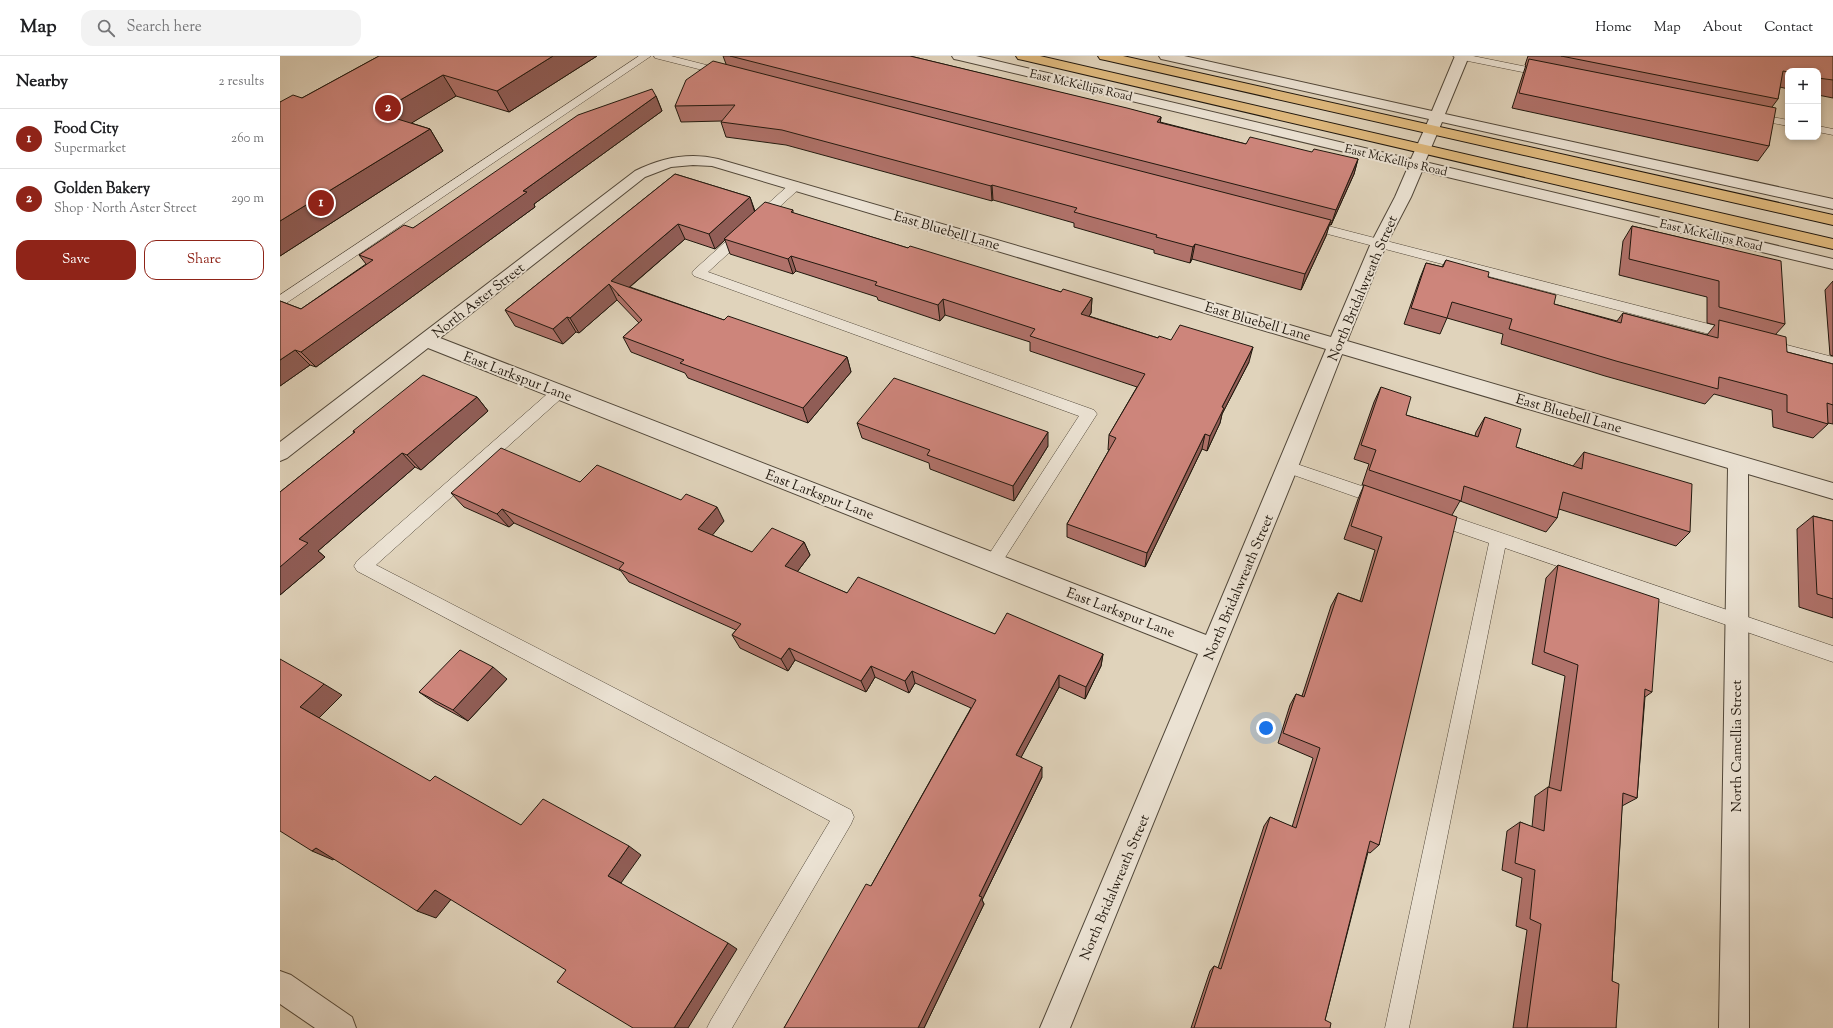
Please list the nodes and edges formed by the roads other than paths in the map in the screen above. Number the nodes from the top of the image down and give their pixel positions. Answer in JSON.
{"nodes":[{"id":1,"x":646,"y":56,"type":"edge"},
{"id":2,"x":659,"y":56,"type":"edge"},
{"id":3,"x":959,"y":56,"type":"edge"},
{"id":4,"x":1022,"y":56,"type":"edge"},
{"id":5,"x":1105,"y":56,"type":"edge"},
{"id":6,"x":1166,"y":56,"type":"edge"},
{"id":7,"x":1461,"y":56,"type":"edge"},
{"id":8,"x":736,"y":76,"type":"edge"},
{"id":9,"x":1554,"y":76,"type":"edge"},
{"id":10,"x":1741,"y":114,"type":"edge"},
{"id":11,"x":1785,"y":122,"type":"edge"},
{"id":12,"x":1434,"y":123,"type":"junction"},
{"id":13,"x":1821,"y":130,"type":"edge"},
{"id":14,"x":1833,"y":132,"type":"edge"},
{"id":15,"x":1423,"y":148,"type":"junction"},
{"id":16,"x":682,"y":160,"type":"joint"},
{"id":17,"x":1416,"y":165,"type":"junction"},
{"id":18,"x":795,"y":186,"type":"junction"},
{"id":19,"x":1833,"y":204,"type":"edge"},
{"id":20,"x":1833,"y":220,"type":"edge"},
{"id":21,"x":1297,"y":221,"type":"edge"},
{"id":22,"x":1379,"y":243,"type":"junction"},
{"id":23,"x":1833,"y":244,"type":"edge"},
{"id":24,"x":1833,"y":264,"type":"edge"},
{"id":25,"x":280,"y":301,"type":"edge"},
{"id":26,"x":427,"y":340,"type":"junction"},
{"id":27,"x":1337,"y":344,"type":"junction"},
{"id":28,"x":1833,"y":362,"type":"edge"},
{"id":29,"x":559,"y":392,"type":"junction"},
{"id":30,"x":280,"y":453,"type":"edge"},
{"id":31,"x":1738,"y":463,"type":"junction"},
{"id":32,"x":1288,"y":467,"type":"junction"},
{"id":33,"x":1833,"y":491,"type":"edge"},
{"id":34,"x":1396,"y":504,"type":"edge"},
{"id":35,"x":1418,"y":512,"type":"edge"},
{"id":36,"x":1498,"y":540,"type":"junction"},
{"id":37,"x":993,"y":562,"type":"junction"},
{"id":38,"x":1737,"y":622,"type":"junction"},
{"id":39,"x":1212,"y":648,"type":"junction"},
{"id":40,"x":1833,"y":654,"type":"edge"},
{"id":41,"x":280,"y":986,"type":"edge"},
{"id":42,"x":341,"y":1028,"type":"edge"},
{"id":43,"x":719,"y":1028,"type":"edge"},
{"id":44,"x":1056,"y":1028,"type":"edge"},
{"id":45,"x":1397,"y":1028,"type":"edge"},
{"id":46,"x":1734,"y":1028,"type":"edge"}],
"edges":[{"from":1,"to":25,"type":"lane"},
{"from":2,"to":8,"type":"lane"},
{"from":3,"to":17,"type":"street","name":"East McKellips Road"},
{"from":4,"to":15,"type":"main road","name":"East McKellips Road"},
{"from":5,"to":12,"type":"main road"},
{"from":6,"to":12,"type":"street"},
{"from":7,"to":9,"type":"lane"},
{"from":7,"to":12,"type":"street","name":"North Bridalwreath Street"},
{"from":10,"to":11,"type":"lane"},
{"from":12,"to":15,"type":"street","name":"North Bridalwreath Street"},
{"from":12,"to":19,"type":"street"},
{"from":12,"to":20,"type":"main road"},
{"from":13,"to":14,"type":"lane"},
{"from":15,"to":17,"type":"street","name":"North Bridalwreath Street"},
{"from":15,"to":23,"type":"main road","name":"East McKellips Road"},
{"from":16,"to":18,"type":"street","name":"East Bluebell Lane"},
{"from":16,"to":26,"type":"street","name":"North Aster Street"},
{"from":17,"to":22,"type":"street","name":"North Bridalwreath Street"},
{"from":17,"to":24,"type":"street","name":"East McKellips Road"},
{"from":18,"to":27,"type":"street","name":"East Bluebell Lane"},
{"from":18,"to":37,"type":"lane"},
{"from":21,"to":22,"type":"lane"},
{"from":22,"to":27,"type":"street","name":"North Bridalwreath Street"},
{"from":22,"to":28,"type":"lane"},
{"from":26,"to":29,"type":"street","name":"East Larkspur Lane"},
{"from":26,"to":30,"type":"street","name":"North Aster Street"},
{"from":27,"to":31,"type":"street","name":"East Bluebell Lane"},
{"from":27,"to":32,"type":"street","name":"North Bridalwreath Street"},
{"from":29,"to":37,"type":"street","name":"East Larkspur Lane"},
{"from":29,"to":43,"type":"lane"},
{"from":31,"to":33,"type":"street","name":"East Bluebell Lane"},
{"from":31,"to":38,"type":"street","name":"North Camellia Street"},
{"from":32,"to":34,"type":"lane"},
{"from":32,"to":39,"type":"street","name":"North Bridalwreath Street"},
{"from":35,"to":36,"type":"lane"},
{"from":36,"to":38,"type":"lane"},
{"from":36,"to":45,"type":"lane"},
{"from":37,"to":39,"type":"street","name":"East Larkspur Lane"},
{"from":38,"to":40,"type":"lane"},
{"from":38,"to":46,"type":"street","name":"North Camellia Street"},
{"from":39,"to":44,"type":"street","name":"North Bridalwreath Street"},
{"from":41,"to":42,"type":"street"}]}
